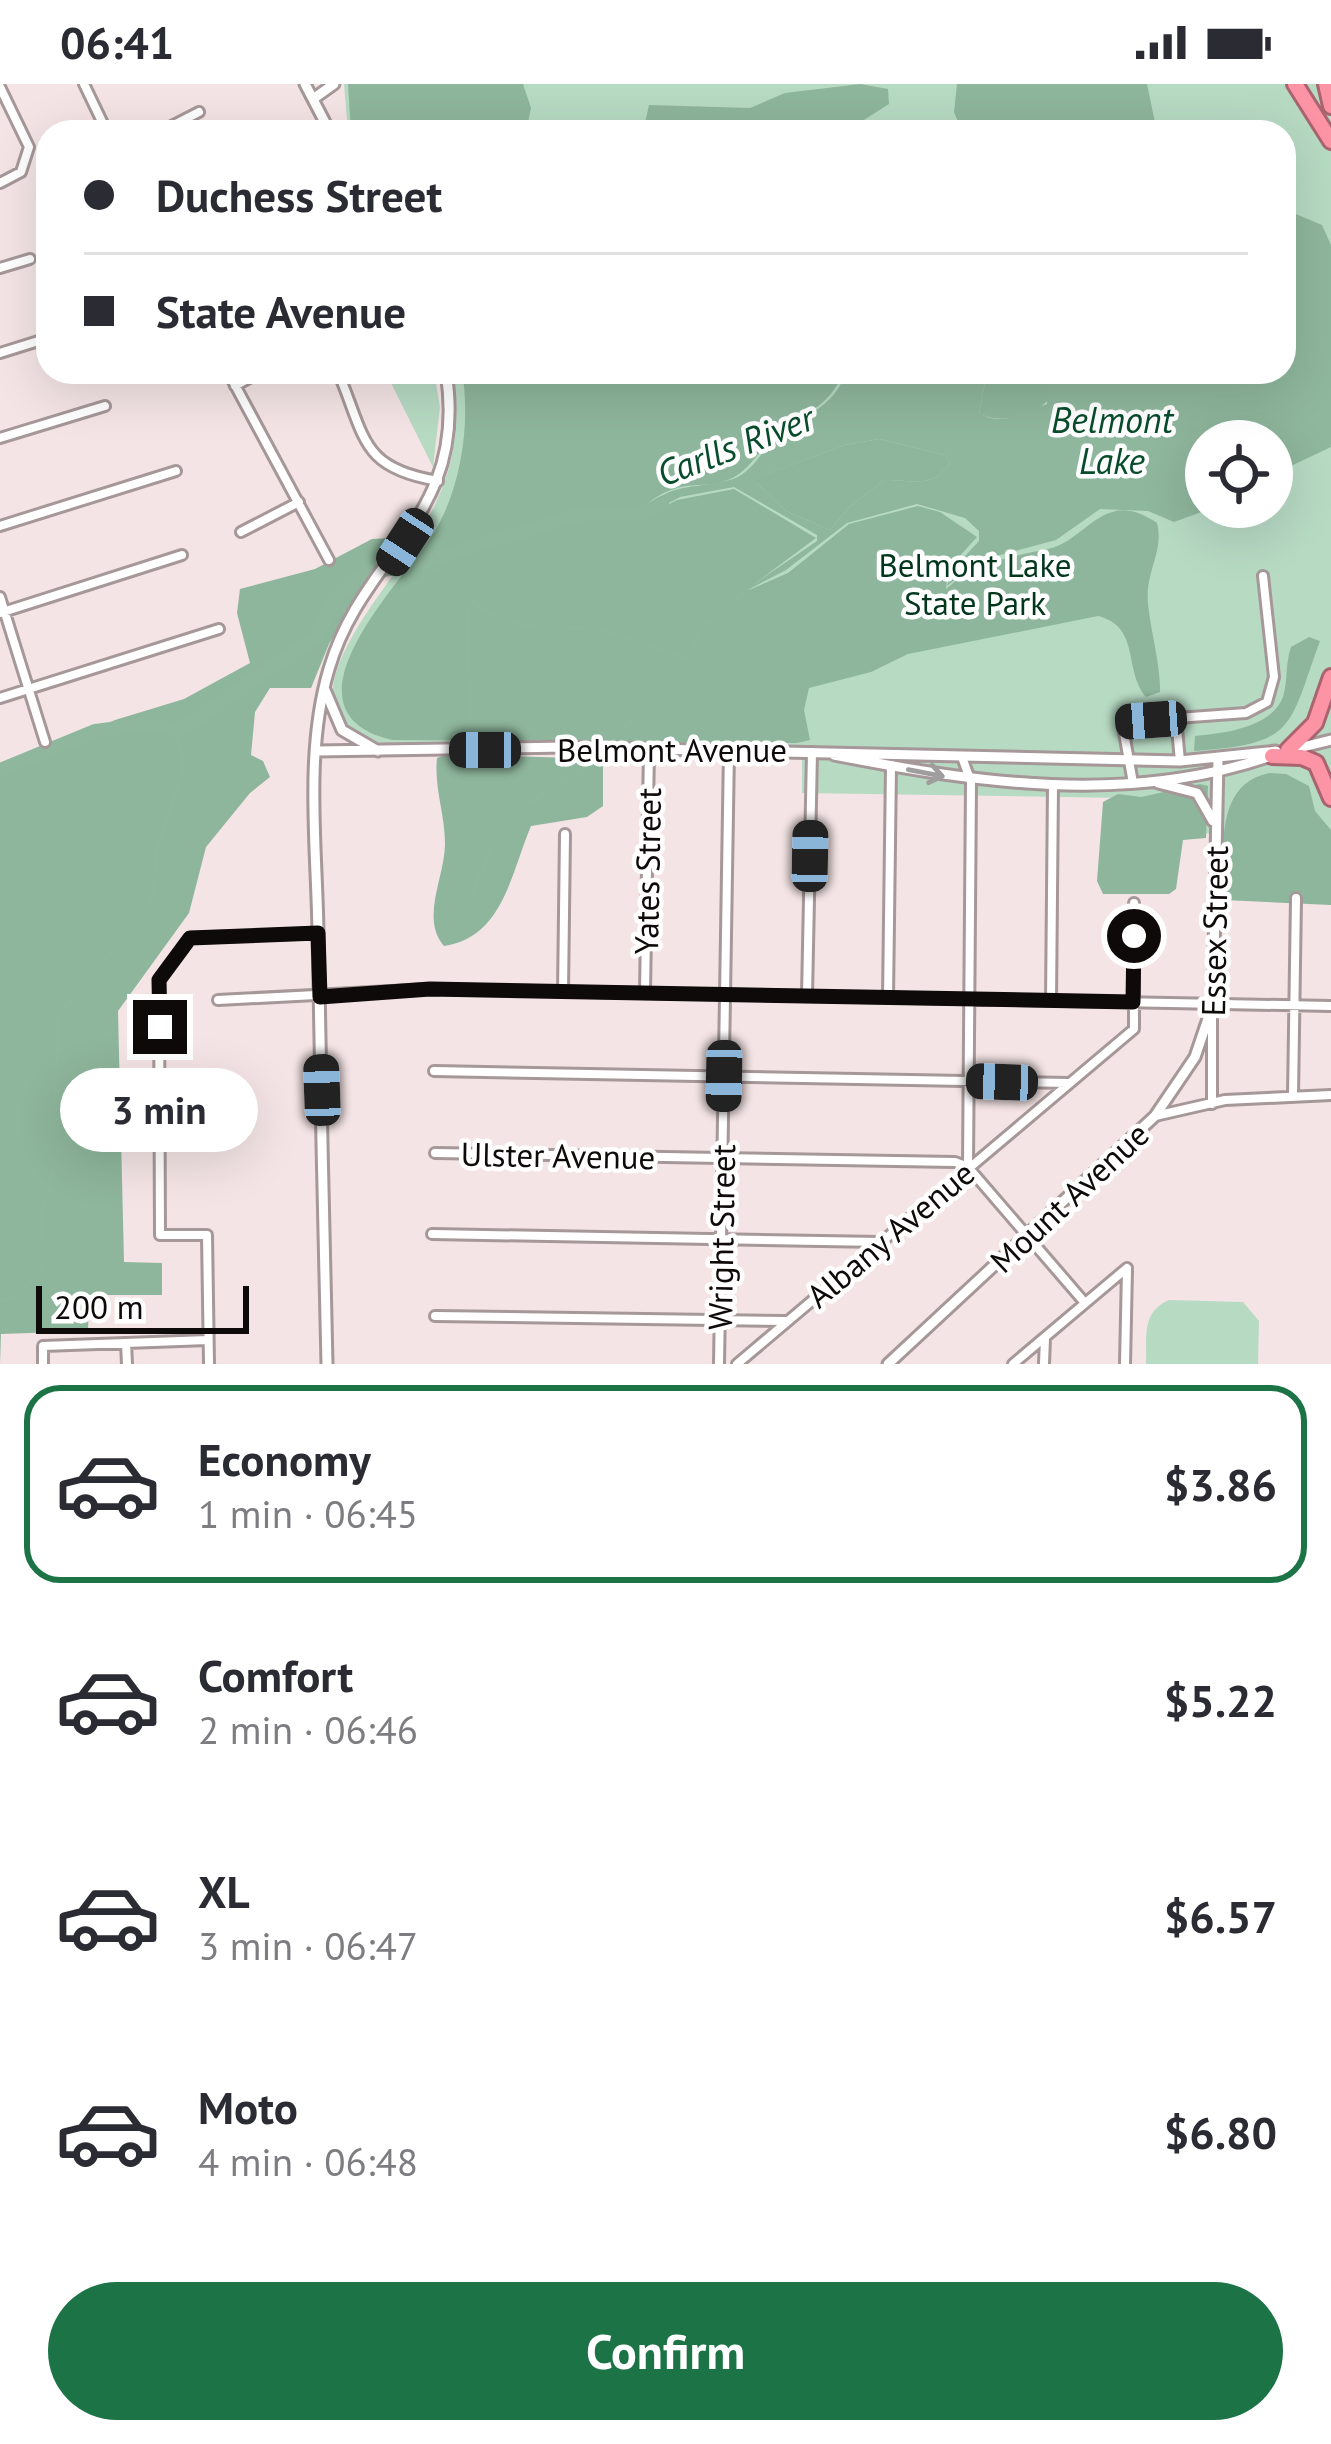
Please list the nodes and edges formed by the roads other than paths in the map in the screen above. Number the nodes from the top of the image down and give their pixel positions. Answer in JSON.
{"nodes":[{"id":1,"x":84,"y":84,"type":"edge"},
{"id":2,"x":305,"y":84,"type":"edge"},
{"id":3,"x":334,"y":84,"type":"edge"},
{"id":4,"x":1295,"y":84,"type":"edge"},
{"id":5,"x":1326,"y":84,"type":"edge"},
{"id":6,"x":0,"y":87,"type":"edge"},
{"id":7,"x":313,"y":99,"type":"junction"},
{"id":8,"x":1331,"y":106,"type":"edge"},
{"id":9,"x":199,"y":112,"type":"dead end"},
{"id":10,"x":101,"y":120,"type":"edge"},
{"id":11,"x":183,"y":120,"type":"edge"},
{"id":12,"x":324,"y":120,"type":"edge"},
{"id":13,"x":1331,"y":141,"type":"edge"},
{"id":14,"x":0,"y":183,"type":"edge"},
{"id":15,"x":30,"y":259,"type":"dead end"},
{"id":16,"x":0,"y":268,"type":"edge"},
{"id":17,"x":36,"y":342,"type":"edge"},
{"id":18,"x":0,"y":353,"type":"edge"},
{"id":19,"x":239,"y":384,"type":"edge"},
{"id":20,"x":344,"y":384,"type":"edge"},
{"id":21,"x":447,"y":384,"type":"edge"},
{"id":22,"x":235,"y":386,"type":"joint"},
{"id":23,"x":105,"y":406,"type":"dead end"},
{"id":24,"x":0,"y":439,"type":"edge"},
{"id":25,"x":176,"y":470,"type":"dead end"},
{"id":26,"x":439,"y":482,"type":"junction"},
{"id":27,"x":299,"y":502,"type":"junction"},
{"id":28,"x":0,"y":526,"type":"edge"},
{"id":29,"x":241,"y":532,"type":"dead end"},
{"id":30,"x":182,"y":555,"type":"dead end"},
{"id":31,"x":329,"y":560,"type":"dead end"},
{"id":32,"x":1263,"y":576,"type":"dead end"},
{"id":33,"x":0,"y":597,"type":"edge"},
{"id":34,"x":2,"y":612,"type":"edge"},
{"id":35,"x":219,"y":629,"type":"dead end"},
{"id":36,"x":1331,"y":677,"type":"edge"},
{"id":37,"x":324,"y":687,"type":"junction"},
{"id":38,"x":29,"y":688,"type":"junction"},
{"id":39,"x":0,"y":698,"type":"edge"},
{"id":40,"x":1176,"y":718,"type":"junction"},
{"id":41,"x":1331,"y":740,"type":"edge"},
{"id":42,"x":45,"y":742,"type":"dead end"},
{"id":43,"x":649,"y":749,"type":"junction"},
{"id":44,"x":729,"y":750,"type":"junction"},
{"id":45,"x":1288,"y":750,"type":"junction"},
{"id":46,"x":317,"y":751,"type":"junction"},
{"id":47,"x":812,"y":751,"type":"junction"},
{"id":48,"x":891,"y":752,"type":"junction"},
{"id":49,"x":383,"y":753,"type":"junction"},
{"id":50,"x":1272,"y":756,"type":"junction"},
{"id":51,"x":962,"y":757,"type":"junction"},
{"id":52,"x":1125,"y":760,"type":"junction"},
{"id":53,"x":1180,"y":760,"type":"junction"},
{"id":54,"x":1218,"y":764,"type":"junction"},
{"id":55,"x":891,"y":766,"type":"junction"},
{"id":56,"x":1182,"y":776,"type":"junction"},
{"id":57,"x":1147,"y":781,"type":"junction"},
{"id":58,"x":971,"y":782,"type":"junction"},
{"id":59,"x":1133,"y":783,"type":"junction"},
{"id":60,"x":1053,"y":785,"type":"junction"},
{"id":61,"x":1331,"y":798,"type":"edge"},
{"id":62,"x":1216,"y":827,"type":"junction"},
{"id":63,"x":565,"y":835,"type":"dead end"},
{"id":64,"x":1296,"y":898,"type":"dead end"},
{"id":65,"x":1135,"y":903,"type":"dead end"},
{"id":66,"x":318,"y":933,"type":"junction"},
{"id":67,"x":563,"y":992,"type":"junction"},
{"id":68,"x":645,"y":993,"type":"junction"},
{"id":69,"x":726,"y":995,"type":"junction"},
{"id":70,"x":807,"y":996,"type":"junction"},
{"id":71,"x":320,"y":997,"type":"junction"},
{"id":72,"x":888,"y":998,"type":"junction"},
{"id":73,"x":970,"y":999,"type":"junction"},
{"id":74,"x":218,"y":1000,"type":"dead end"},
{"id":75,"x":1052,"y":1001,"type":"junction"},
{"id":76,"x":1133,"y":1002,"type":"junction"},
{"id":77,"x":1213,"y":1004,"type":"junction"},
{"id":78,"x":1294,"y":1005,"type":"junction"},
{"id":79,"x":1331,"y":1006,"type":"edge"},
{"id":80,"x":434,"y":1071,"type":"dead end"},
{"id":81,"x":724,"y":1076,"type":"junction"},
{"id":82,"x":968,"y":1081,"type":"junction"},
{"id":83,"x":1070,"y":1083,"type":"junction"},
{"id":84,"x":1331,"y":1095,"type":"edge"},
{"id":85,"x":1293,"y":1096,"type":"junction"},
{"id":86,"x":1211,"y":1104,"type":"junction"},
{"id":87,"x":1155,"y":1116,"type":"junction"},
{"id":88,"x":435,"y":1153,"type":"dead end"},
{"id":89,"x":722,"y":1157,"type":"junction"},
{"id":90,"x":968,"y":1167,"type":"junction"},
{"id":91,"x":432,"y":1234,"type":"dead end"},
{"id":92,"x":1028,"y":1234,"type":"junction"},
{"id":93,"x":721,"y":1239,"type":"junction"},
{"id":94,"x":882,"y":1242,"type":"junction"},
{"id":95,"x":1085,"y":1303,"type":"junction"},
{"id":96,"x":435,"y":1316,"type":"dead end"},
{"id":97,"x":719,"y":1320,"type":"junction"},
{"id":98,"x":788,"y":1321,"type":"junction"},
{"id":99,"x":1045,"y":1338,"type":"junction"},
{"id":100,"x":208,"y":1340,"type":"junction"},
{"id":101,"x":126,"y":1343,"type":"junction"},
{"id":102,"x":43,"y":1364,"type":"edge"},
{"id":103,"x":127,"y":1364,"type":"edge"},
{"id":104,"x":209,"y":1364,"type":"edge"},
{"id":105,"x":327,"y":1364,"type":"edge"},
{"id":106,"x":719,"y":1364,"type":"edge"},
{"id":107,"x":737,"y":1364,"type":"edge"},
{"id":108,"x":888,"y":1364,"type":"edge"},
{"id":109,"x":1013,"y":1364,"type":"edge"},
{"id":110,"x":1044,"y":1364,"type":"edge"},
{"id":111,"x":1125,"y":1364,"type":"edge"}],
"edges":[{"from":1,"to":10,"type":"street"},
{"from":2,"to":7,"type":"street"},
{"from":3,"to":7,"type":"street"},
{"from":4,"to":13,"type":"highway"},
{"from":5,"to":8,"type":"highway"},
{"from":6,"to":14,"type":"street"},
{"from":7,"to":12,"type":"street"},
{"from":9,"to":11,"type":"street"},
{"from":15,"to":16,"type":"street"},
{"from":17,"to":18,"type":"street"},
{"from":19,"to":22,"type":"street"},
{"from":20,"to":26,"type":"street"},
{"from":21,"to":26,"type":"street"},
{"from":22,"to":27,"type":"street"},
{"from":23,"to":24,"type":"street"},
{"from":25,"to":28,"type":"street"},
{"from":26,"to":37,"type":"street"},
{"from":27,"to":29,"type":"street"},
{"from":27,"to":31,"type":"street"},
{"from":30,"to":34,"type":"street"},
{"from":32,"to":40,"type":"street"},
{"from":33,"to":34,"type":"street"},
{"from":34,"to":38,"type":"street"},
{"from":35,"to":38,"type":"street"},
{"from":36,"to":45,"type":"highway"},
{"from":37,"to":46,"type":"street"},
{"from":37,"to":49,"type":"street"},
{"from":38,"to":39,"type":"street"},
{"from":38,"to":42,"type":"street"},
{"from":40,"to":52,"type":"street"},
{"from":40,"to":53,"type":"street"},
{"from":41,"to":45,"type":"street","name":"Belmont Avenue"},
{"from":43,"to":44,"type":"street","name":"Belmont Avenue"},
{"from":43,"to":49,"type":"street","name":"Belmont Avenue"},
{"from":43,"to":68,"type":"street","name":"Yates Street"},
{"from":44,"to":47,"type":"street","name":"Belmont Avenue"},
{"from":44,"to":69,"type":"street","name":"Wright Street"},
{"from":45,"to":50,"type":"street","name":"Belmont Avenue"},
{"from":45,"to":54,"type":"street","name":"Belmont Avenue"},
{"from":46,"to":49,"type":"street","name":"Belmont Avenue"},
{"from":46,"to":66,"type":"street"},
{"from":47,"to":48,"type":"street","name":"Belmont Avenue"},
{"from":47,"to":55,"type":"street","name":"Belmont Avenue"},
{"from":47,"to":70,"type":"street"},
{"from":48,"to":51,"type":"street","name":"Belmont Avenue"},
{"from":48,"to":55,"type":"street"},
{"from":50,"to":54,"type":"street","name":"Belmont Avenue"},
{"from":50,"to":61,"type":"highway"},
{"from":51,"to":52,"type":"street","name":"Belmont Avenue"},
{"from":51,"to":58,"type":"street"},
{"from":52,"to":53,"type":"street","name":"Belmont Avenue"},
{"from":52,"to":59,"type":"street"},
{"from":53,"to":54,"type":"street","name":"Belmont Avenue"},
{"from":53,"to":56,"type":"street"},
{"from":54,"to":56,"type":"street","name":"Belmont Avenue"},
{"from":54,"to":62,"type":"street","name":"Essex Street"},
{"from":55,"to":58,"type":"street","name":"Belmont Avenue","one_way":true},
{"from":55,"to":72,"type":"street"},
{"from":56,"to":57,"type":"street","name":"Belmont Avenue"},
{"from":57,"to":59,"type":"street","name":"Belmont Avenue"},
{"from":57,"to":62,"type":"street"},
{"from":58,"to":60,"type":"street","name":"Belmont Avenue"},
{"from":58,"to":73,"type":"street"},
{"from":59,"to":60,"type":"street","name":"Belmont Avenue"},
{"from":60,"to":75,"type":"street"},
{"from":62,"to":77,"type":"street","name":"Essex Street"},
{"from":63,"to":67,"type":"street"},
{"from":64,"to":78,"type":"street"},
{"from":65,"to":76,"type":"street"},
{"from":66,"to":71,"type":"street"},
{"from":66,"to":100,"type":"street"},
{"from":67,"to":68,"type":"street"},
{"from":67,"to":71,"type":"street"},
{"from":68,"to":69,"type":"street"},
{"from":69,"to":70,"type":"street"},
{"from":69,"to":81,"type":"street","name":"Wright Street"},
{"from":70,"to":72,"type":"street"},
{"from":71,"to":74,"type":"street"},
{"from":71,"to":105,"type":"street"},
{"from":72,"to":73,"type":"street"},
{"from":73,"to":75,"type":"street"},
{"from":73,"to":82,"type":"street"},
{"from":75,"to":76,"type":"street"},
{"from":76,"to":77,"type":"street"},
{"from":76,"to":83,"type":"street","name":"Albany Avenue"},
{"from":77,"to":78,"type":"street"},
{"from":77,"to":86,"type":"street","name":"Essex Street"},
{"from":77,"to":87,"type":"street","name":"Mount Avenue"},
{"from":78,"to":79,"type":"street"},
{"from":78,"to":85,"type":"street"},
{"from":80,"to":81,"type":"street"},
{"from":81,"to":82,"type":"street"},
{"from":81,"to":89,"type":"street","name":"Wright Street"},
{"from":82,"to":83,"type":"street"},
{"from":82,"to":90,"type":"street"},
{"from":83,"to":90,"type":"street","name":"Albany Avenue"},
{"from":84,"to":85,"type":"street"},
{"from":85,"to":86,"type":"street"},
{"from":86,"to":87,"type":"street"},
{"from":87,"to":92,"type":"street","name":"Mount Avenue"},
{"from":88,"to":89,"type":"street","name":"Ulster Avenue"},
{"from":89,"to":90,"type":"street","name":"Ulster Avenue"},
{"from":89,"to":93,"type":"street","name":"Wright Street"},
{"from":90,"to":92,"type":"street"},
{"from":90,"to":94,"type":"street","name":"Albany Avenue"},
{"from":91,"to":93,"type":"street"},
{"from":92,"to":95,"type":"street"},
{"from":92,"to":108,"type":"street","name":"Mount Avenue"},
{"from":93,"to":94,"type":"street"},
{"from":93,"to":97,"type":"street","name":"Wright Street"},
{"from":94,"to":98,"type":"street","name":"Albany Avenue"},
{"from":95,"to":99,"type":"street"},
{"from":95,"to":111,"type":"street"},
{"from":96,"to":97,"type":"street"},
{"from":97,"to":98,"type":"street"},
{"from":97,"to":106,"type":"street","name":"Wright Street"},
{"from":98,"to":107,"type":"street","name":"Albany Avenue"},
{"from":99,"to":109,"type":"street"},
{"from":99,"to":110,"type":"street"},
{"from":100,"to":101,"type":"street"},
{"from":100,"to":104,"type":"street"},
{"from":101,"to":102,"type":"street"},
{"from":101,"to":103,"type":"street"}]}
